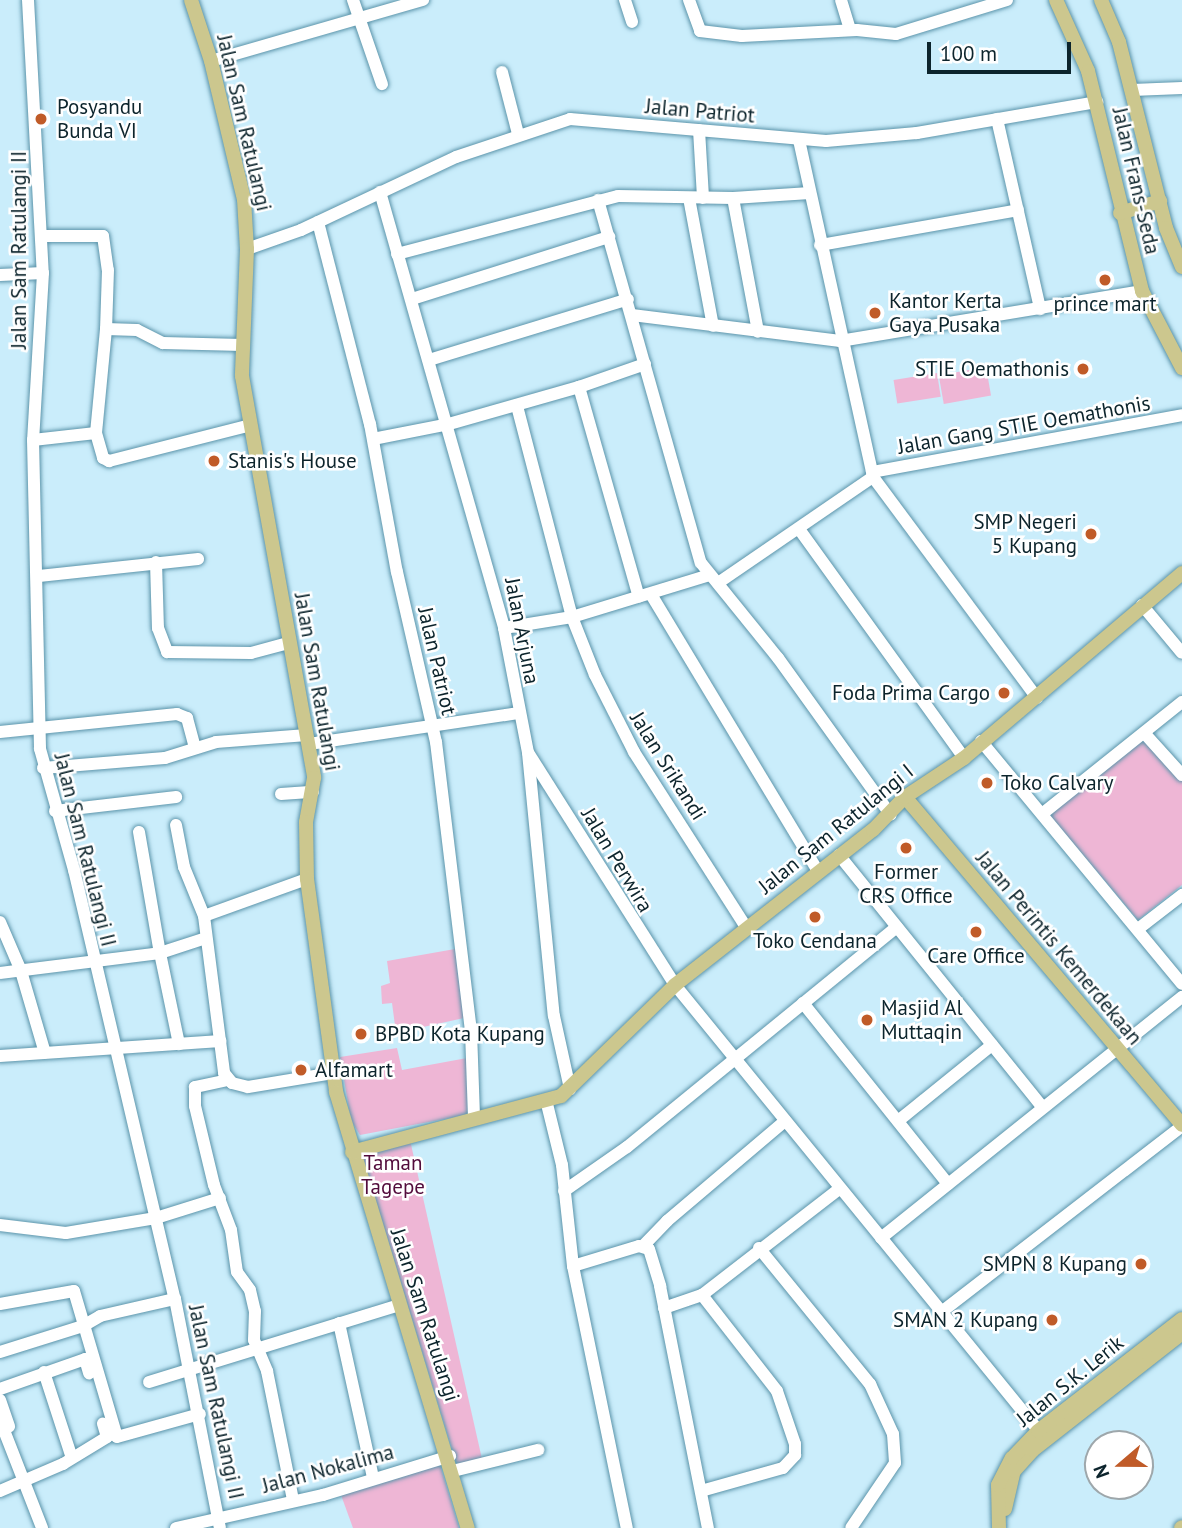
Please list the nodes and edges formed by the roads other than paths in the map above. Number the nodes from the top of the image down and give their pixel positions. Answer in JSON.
{"nodes":[{"id":1,"x":28,"y":0,"type":"edge"},
{"id":2,"x":191,"y":0,"type":"edge"},
{"id":3,"x":353,"y":0,"type":"edge"},
{"id":4,"x":423,"y":0,"type":"edge"},
{"id":5,"x":625,"y":0,"type":"edge"},
{"id":6,"x":688,"y":0,"type":"edge"},
{"id":7,"x":841,"y":0,"type":"edge"},
{"id":8,"x":1007,"y":0,"type":"edge"},
{"id":9,"x":1056,"y":0,"type":"edge"},
{"id":10,"x":1101,"y":0,"type":"edge"},
{"id":11,"x":361,"y":20,"type":"junction"},
{"id":12,"x":632,"y":22,"type":"dead end"},
{"id":13,"x":850,"y":30,"type":"junction"},
{"id":14,"x":211,"y":61,"type":"junction"},
{"id":15,"x":502,"y":72,"type":"dead end"},
{"id":16,"x":382,"y":84,"type":"dead end"},
{"id":17,"x":1182,"y":88,"type":"edge"},
{"id":18,"x":1132,"y":90,"type":"junction"},
{"id":19,"x":1097,"y":102,"type":"junction"},
{"id":20,"x":997,"y":119,"type":"junction"},
{"id":21,"x":699,"y":130,"type":"junction"},
{"id":22,"x":517,"y":134,"type":"junction"},
{"id":23,"x":799,"y":140,"type":"junction"},
{"id":24,"x":380,"y":192,"type":"junction"},
{"id":25,"x":810,"y":193,"type":"junction"},
{"id":26,"x":689,"y":198,"type":"junction"},
{"id":27,"x":703,"y":198,"type":"junction"},
{"id":28,"x":733,"y":198,"type":"junction"},
{"id":29,"x":598,"y":200,"type":"junction"},
{"id":30,"x":1160,"y":201,"type":"junction"},
{"id":31,"x":1018,"y":210,"type":"junction"},
{"id":32,"x":1120,"y":213,"type":"junction"},
{"id":33,"x":318,"y":222,"type":"junction"},
{"id":34,"x":41,"y":236,"type":"junction"},
{"id":35,"x":609,"y":237,"type":"junction"},
{"id":36,"x":820,"y":245,"type":"junction"},
{"id":37,"x":247,"y":249,"type":"junction"},
{"id":38,"x":397,"y":254,"type":"junction"},
{"id":39,"x":1182,"y":267,"type":"edge"},
{"id":40,"x":43,"y":273,"type":"junction"},
{"id":41,"x":0,"y":275,"type":"edge"},
{"id":42,"x":1142,"y":291,"type":"junction"},
{"id":43,"x":412,"y":299,"type":"junction"},
{"id":44,"x":628,"y":299,"type":"junction"},
{"id":45,"x":1040,"y":309,"type":"junction"},
{"id":46,"x":632,"y":315,"type":"junction"},
{"id":47,"x":713,"y":326,"type":"junction"},
{"id":48,"x":106,"y":329,"type":"junction"},
{"id":49,"x":758,"y":332,"type":"junction"},
{"id":50,"x":840,"y":341,"type":"junction"},
{"id":51,"x":242,"y":345,"type":"junction"},
{"id":52,"x":429,"y":360,"type":"junction"},
{"id":53,"x":645,"y":365,"type":"junction"},
{"id":54,"x":1182,"y":368,"type":"edge"},
{"id":55,"x":579,"y":387,"type":"junction"},
{"id":56,"x":517,"y":406,"type":"junction"},
{"id":57,"x":1182,"y":415,"type":"edge"},
{"id":58,"x":449,"y":424,"type":"junction"},
{"id":59,"x":251,"y":425,"type":"junction"},
{"id":60,"x":96,"y":433,"type":"junction"},
{"id":61,"x":373,"y":439,"type":"junction"},
{"id":62,"x":33,"y":440,"type":"junction"},
{"id":63,"x":873,"y":475,"type":"junction"},
{"id":64,"x":799,"y":529,"type":"junction"},
{"id":65,"x":198,"y":559,"type":"dead end"},
{"id":66,"x":156,"y":562,"type":"junction"},
{"id":67,"x":1182,"y":573,"type":"edge"},
{"id":68,"x":39,"y":576,"type":"junction"},
{"id":69,"x":714,"y":580,"type":"junction"},
{"id":70,"x":645,"y":596,"type":"junction"},
{"id":71,"x":1142,"y":605,"type":"junction"},
{"id":72,"x":572,"y":617,"type":"junction"},
{"id":73,"x":504,"y":628,"type":"junction"},
{"id":74,"x":288,"y":643,"type":"junction"},
{"id":75,"x":1182,"y":653,"type":"edge"},
{"id":76,"x":1037,"y":698,"type":"junction"},
{"id":77,"x":1182,"y":702,"type":"edge"},
{"id":78,"x":518,"y":713,"type":"junction"},
{"id":79,"x":39,"y":725,"type":"junction"},
{"id":80,"x":433,"y":727,"type":"junction"},
{"id":81,"x":0,"y":732,"type":"edge"},
{"id":82,"x":1146,"y":735,"type":"junction"},
{"id":83,"x":308,"y":739,"type":"junction"},
{"id":84,"x":981,"y":741,"type":"junction"},
{"id":85,"x":195,"y":747,"type":"junction"},
{"id":86,"x":528,"y":753,"type":"junction"},
{"id":87,"x":964,"y":758,"type":"junction"},
{"id":88,"x":43,"y":768,"type":"junction"},
{"id":89,"x":1182,"y":775,"type":"edge"},
{"id":90,"x":313,"y":792,"type":"junction"},
{"id":91,"x":281,"y":794,"type":"dead end"},
{"id":92,"x":176,"y":797,"type":"dead end"},
{"id":93,"x":905,"y":797,"type":"junction"},
{"id":94,"x":55,"y":811,"type":"junction"},
{"id":95,"x":1042,"y":814,"type":"junction"},
{"id":96,"x":891,"y":815,"type":"junction"},
{"id":97,"x":176,"y":825,"type":"dead end"},
{"id":98,"x":139,"y":832,"type":"dead end"},
{"id":99,"x":839,"y":855,"type":"junction"},
{"id":100,"x":818,"y":871,"type":"junction"},
{"id":101,"x":307,"y":879,"type":"junction"},
{"id":102,"x":1182,"y":895,"type":"edge"},
{"id":103,"x":204,"y":916,"type":"junction"},
{"id":104,"x":0,"y":922,"type":"edge"},
{"id":105,"x":746,"y":927,"type":"junction"},
{"id":106,"x":897,"y":927,"type":"junction"},
{"id":107,"x":1138,"y":929,"type":"junction"},
{"id":108,"x":206,"y":938,"type":"junction"},
{"id":109,"x":160,"y":953,"type":"junction"},
{"id":110,"x":93,"y":960,"type":"junction"},
{"id":111,"x":21,"y":971,"type":"junction"},
{"id":112,"x":0,"y":973,"type":"edge"},
{"id":113,"x":1182,"y":984,"type":"edge"},
{"id":114,"x":675,"y":985,"type":"junction"},
{"id":115,"x":1182,"y":997,"type":"edge"},
{"id":116,"x":803,"y":1003,"type":"junction"},
{"id":117,"x":220,"y":1041,"type":"junction"},
{"id":118,"x":179,"y":1044,"type":"junction"},
{"id":119,"x":992,"y":1045,"type":"junction"},
{"id":120,"x":1114,"y":1049,"type":"junction"},
{"id":121,"x":115,"y":1050,"type":"junction"},
{"id":122,"x":45,"y":1053,"type":"junction"},
{"id":123,"x":0,"y":1056,"type":"edge"},
{"id":124,"x":736,"y":1058,"type":"junction"},
{"id":125,"x":333,"y":1073,"type":"junction"},
{"id":126,"x":228,"y":1080,"type":"junction"},
{"id":127,"x":570,"y":1089,"type":"junction"},
{"id":128,"x":547,"y":1104,"type":"junction"},
{"id":129,"x":1042,"y":1107,"type":"junction"},
{"id":130,"x":474,"y":1117,"type":"junction"},
{"id":131,"x":785,"y":1121,"type":"junction"},
{"id":132,"x":898,"y":1121,"type":"junction"},
{"id":133,"x":1182,"y":1126,"type":"edge"},
{"id":134,"x":352,"y":1152,"type":"junction"},
{"id":135,"x":948,"y":1184,"type":"junction"},
{"id":136,"x":839,"y":1189,"type":"junction"},
{"id":137,"x":564,"y":1191,"type":"junction"},
{"id":138,"x":220,"y":1198,"type":"junction"},
{"id":139,"x":156,"y":1218,"type":"junction"},
{"id":140,"x":0,"y":1225,"type":"edge"},
{"id":141,"x":881,"y":1238,"type":"junction"},
{"id":142,"x":643,"y":1246,"type":"junction"},
{"id":143,"x":759,"y":1248,"type":"junction"},
{"id":144,"x":573,"y":1266,"type":"junction"},
{"id":145,"x":702,"y":1295,"type":"junction"},
{"id":146,"x":175,"y":1298,"type":"junction"},
{"id":147,"x":0,"y":1304,"type":"edge"},
{"id":148,"x":399,"y":1306,"type":"junction"},
{"id":149,"x":664,"y":1308,"type":"junction"},
{"id":150,"x":944,"y":1310,"type":"junction"},
{"id":151,"x":1182,"y":1319,"type":"edge"},
{"id":152,"x":339,"y":1323,"type":"junction"},
{"id":153,"x":83,"y":1326,"type":"junction"},
{"id":154,"x":1182,"y":1333,"type":"edge"},
{"id":155,"x":0,"y":1352,"type":"edge"},
{"id":156,"x":258,"y":1352,"type":"junction"},
{"id":157,"x":1132,"y":1364,"type":"junction"},
{"id":158,"x":190,"y":1372,"type":"junction"},
{"id":159,"x":44,"y":1373,"type":"junction"},
{"id":160,"x":149,"y":1382,"type":"dead end"},
{"id":161,"x":0,"y":1389,"type":"edge"},
{"id":162,"x":0,"y":1400,"type":"edge"},
{"id":163,"x":200,"y":1414,"type":"junction"},
{"id":164,"x":0,"y":1420,"type":"edge"},
{"id":165,"x":1042,"y":1435,"type":"junction"},
{"id":166,"x":538,"y":1450,"type":"dead end"},
{"id":167,"x":72,"y":1458,"type":"junction"},
{"id":168,"x":18,"y":1462,"type":"junction"},
{"id":169,"x":451,"y":1463,"type":"junction"},
{"id":170,"x":373,"y":1477,"type":"junction"},
{"id":171,"x":24,"y":1481,"type":"junction"},
{"id":172,"x":0,"y":1491,"type":"edge"},
{"id":173,"x":701,"y":1491,"type":"junction"},
{"id":174,"x":293,"y":1500,"type":"junction"},
{"id":175,"x":220,"y":1522,"type":"edge"},
{"id":176,"x":42,"y":1528,"type":"edge"},
{"id":177,"x":176,"y":1528,"type":"edge"},
{"id":178,"x":468,"y":1528,"type":"edge"},
{"id":179,"x":626,"y":1528,"type":"edge"},
{"id":180,"x":708,"y":1528,"type":"edge"},
{"id":181,"x":851,"y":1528,"type":"edge"},
{"id":182,"x":999,"y":1528,"type":"edge"},
{"id":183,"x":1007,"y":1528,"type":"edge"}],
"edges":[{"from":1,"to":34,"type":"street","name":"Jalan Sam Ratulangi II"},
{"from":2,"to":14,"type":"main road","name":"Jalan Sam Ratulangi"},
{"from":3,"to":11,"type":"street"},
{"from":4,"to":11,"type":"street"},
{"from":5,"to":12,"type":"street"},
{"from":6,"to":13,"type":"street"},
{"from":7,"to":13,"type":"street"},
{"from":8,"to":13,"type":"street"},
{"from":9,"to":19,"type":"main road","name":"Jalan Frans-Seda"},
{"from":10,"to":18,"type":"main road","name":"Jalan Frans-Seda"},
{"from":11,"to":14,"type":"street"},
{"from":11,"to":16,"type":"street"},
{"from":14,"to":37,"type":"main road","name":"Jalan Sam Ratulangi"},
{"from":15,"to":22,"type":"street"},
{"from":17,"to":18,"type":"street"},
{"from":18,"to":30,"type":"main road","name":"Jalan Frans-Seda"},
{"from":19,"to":20,"type":"street","name":"Jalan Patriot"},
{"from":19,"to":32,"type":"main road","name":"Jalan Frans-Seda"},
{"from":20,"to":23,"type":"street","name":"Jalan Patriot"},
{"from":20,"to":31,"type":"street"},
{"from":21,"to":22,"type":"street","name":"Jalan Patriot"},
{"from":21,"to":23,"type":"street","name":"Jalan Patriot"},
{"from":21,"to":27,"type":"street"},
{"from":22,"to":24,"type":"street","name":"Jalan Patriot"},
{"from":23,"to":25,"type":"street"},
{"from":24,"to":33,"type":"street","name":"Jalan Patriot"},
{"from":24,"to":38,"type":"street","name":"Jalan Arjuna"},
{"from":25,"to":28,"type":"street"},
{"from":25,"to":36,"type":"street"},
{"from":26,"to":27,"type":"street"},
{"from":26,"to":29,"type":"street"},
{"from":26,"to":47,"type":"street"},
{"from":27,"to":28,"type":"street"},
{"from":28,"to":49,"type":"street"},
{"from":29,"to":35,"type":"street"},
{"from":29,"to":38,"type":"street"},
{"from":30,"to":32,"type":"main road"},
{"from":30,"to":39,"type":"main road","name":"Jalan Frans-Seda"},
{"from":31,"to":36,"type":"street"},
{"from":31,"to":45,"type":"street"},
{"from":32,"to":42,"type":"main road","name":"Jalan Frans-Seda"},
{"from":33,"to":37,"type":"street","name":"Jalan Patriot"},
{"from":33,"to":61,"type":"street","name":"Jalan Patriot"},
{"from":34,"to":40,"type":"street","name":"Jalan Sam Ratulangi II"},
{"from":34,"to":48,"type":"street"},
{"from":35,"to":43,"type":"street"},
{"from":35,"to":44,"type":"street"},
{"from":36,"to":50,"type":"street"},
{"from":37,"to":51,"type":"main road","name":"Jalan Sam Ratulangi"},
{"from":38,"to":43,"type":"street","name":"Jalan Arjuna"},
{"from":40,"to":41,"type":"street"},
{"from":40,"to":62,"type":"street","name":"Jalan Sam Ratulangi II"},
{"from":42,"to":45,"type":"street"},
{"from":42,"to":54,"type":"main road","name":"Jalan Frans-Seda"},
{"from":43,"to":52,"type":"street","name":"Jalan Arjuna"},
{"from":44,"to":46,"type":"street"},
{"from":44,"to":52,"type":"street"},
{"from":45,"to":50,"type":"street"},
{"from":46,"to":47,"type":"street"},
{"from":46,"to":53,"type":"street"},
{"from":47,"to":49,"type":"street"},
{"from":48,"to":51,"type":"street"},
{"from":48,"to":60,"type":"street"},
{"from":49,"to":50,"type":"street"},
{"from":50,"to":63,"type":"street"},
{"from":51,"to":59,"type":"main road","name":"Jalan Sam Ratulangi"},
{"from":52,"to":58,"type":"street","name":"Jalan Arjuna"},
{"from":53,"to":55,"type":"street"},
{"from":53,"to":69,"type":"street"},
{"from":55,"to":56,"type":"street"},
{"from":55,"to":70,"type":"street"},
{"from":56,"to":58,"type":"street"},
{"from":56,"to":72,"type":"street","name":"Jalan Srikandi"},
{"from":57,"to":63,"type":"street","name":"Jalan Gang STIE Oemathonis"},
{"from":58,"to":61,"type":"street"},
{"from":58,"to":73,"type":"street","name":"Jalan Arjuna"},
{"from":59,"to":60,"type":"street"},
{"from":59,"to":74,"type":"main road","name":"Jalan Sam Ratulangi"},
{"from":60,"to":62,"type":"street"},
{"from":61,"to":80,"type":"street","name":"Jalan Patriot"},
{"from":62,"to":68,"type":"street","name":"Jalan Sam Ratulangi II"},
{"from":63,"to":64,"type":"street"},
{"from":63,"to":76,"type":"street"},
{"from":64,"to":69,"type":"street"},
{"from":64,"to":87,"type":"street"},
{"from":65,"to":66,"type":"street"},
{"from":66,"to":68,"type":"street"},
{"from":66,"to":74,"type":"street"},
{"from":67,"to":71,"type":"main road","name":"Jalan Sam Ratulangi I"},
{"from":68,"to":79,"type":"street","name":"Jalan Sam Ratulangi II"},
{"from":69,"to":70,"type":"street"},
{"from":69,"to":96,"type":"street"},
{"from":70,"to":72,"type":"street"},
{"from":70,"to":100,"type":"street"},
{"from":71,"to":75,"type":"street"},
{"from":71,"to":76,"type":"main road","name":"Jalan Sam Ratulangi I"},
{"from":72,"to":73,"type":"street"},
{"from":72,"to":105,"type":"street","name":"Jalan Srikandi"},
{"from":73,"to":78,"type":"street","name":"Jalan Arjuna"},
{"from":74,"to":83,"type":"main road","name":"Jalan Sam Ratulangi"},
{"from":76,"to":84,"type":"main road","name":"Jalan Sam Ratulangi I"},
{"from":77,"to":82,"type":"street"},
{"from":78,"to":80,"type":"street"},
{"from":78,"to":86,"type":"street","name":"Jalan Arjuna"},
{"from":79,"to":81,"type":"street"},
{"from":79,"to":85,"type":"street"},
{"from":79,"to":88,"type":"street","name":"Jalan Sam Ratulangi II"},
{"from":80,"to":83,"type":"street"},
{"from":80,"to":130,"type":"street","name":"Jalan Patriot"},
{"from":82,"to":89,"type":"street"},
{"from":82,"to":95,"type":"street"},
{"from":83,"to":85,"type":"street"},
{"from":83,"to":90,"type":"main road","name":"Jalan Sam Ratulangi"},
{"from":84,"to":87,"type":"main road","name":"Jalan Sam Ratulangi I"},
{"from":84,"to":95,"type":"street"},
{"from":85,"to":88,"type":"street"},
{"from":86,"to":114,"type":"street","name":"Jalan Perwira"},
{"from":86,"to":127,"type":"street","name":"Jalan Arjuna"},
{"from":87,"to":93,"type":"main road","name":"Jalan Sam Ratulangi I"},
{"from":88,"to":94,"type":"street","name":"Jalan Sam Ratulangi II"},
{"from":90,"to":91,"type":"street"},
{"from":90,"to":101,"type":"main road","name":"Jalan Sam Ratulangi"},
{"from":92,"to":94,"type":"street"},
{"from":93,"to":96,"type":"main road","name":"Jalan Sam Ratulangi I"},
{"from":93,"to":120,"type":"main road","name":"Jalan Perintis Kemerdekaan"},
{"from":94,"to":110,"type":"street","name":"Jalan Sam Ratulangi II"},
{"from":95,"to":107,"type":"street"},
{"from":96,"to":99,"type":"main road","name":"Jalan Sam Ratulangi I"},
{"from":97,"to":103,"type":"street"},
{"from":98,"to":109,"type":"street"},
{"from":99,"to":100,"type":"main road","name":"Jalan Sam Ratulangi I"},
{"from":99,"to":106,"type":"street"},
{"from":100,"to":105,"type":"main road","name":"Jalan Sam Ratulangi I"},
{"from":101,"to":103,"type":"street"},
{"from":101,"to":125,"type":"main road","name":"Jalan Sam Ratulangi"},
{"from":102,"to":107,"type":"street"},
{"from":103,"to":108,"type":"street"},
{"from":104,"to":111,"type":"street"},
{"from":105,"to":114,"type":"main road","name":"Jalan Sam Ratulangi I"},
{"from":106,"to":116,"type":"street"},
{"from":106,"to":119,"type":"street"},
{"from":107,"to":113,"type":"street"},
{"from":108,"to":109,"type":"street"},
{"from":108,"to":117,"type":"street"},
{"from":109,"to":110,"type":"street"},
{"from":109,"to":118,"type":"street"},
{"from":110,"to":111,"type":"street"},
{"from":110,"to":121,"type":"street","name":"Jalan Sam Ratulangi II"},
{"from":111,"to":112,"type":"street"},
{"from":111,"to":122,"type":"street"},
{"from":114,"to":124,"type":"street","name":"Jalan Perwira"},
{"from":114,"to":127,"type":"main road","name":"Jalan Sam Ratulangi I"},
{"from":115,"to":120,"type":"street"},
{"from":116,"to":124,"type":"street"},
{"from":116,"to":132,"type":"street"},
{"from":117,"to":118,"type":"street"},
{"from":117,"to":126,"type":"street"},
{"from":118,"to":121,"type":"street"},
{"from":119,"to":129,"type":"street"},
{"from":119,"to":132,"type":"street"},
{"from":120,"to":129,"type":"street"},
{"from":120,"to":133,"type":"main road","name":"Jalan Perintis Kemerdekaan"},
{"from":121,"to":122,"type":"street"},
{"from":121,"to":139,"type":"street","name":"Jalan Sam Ratulangi II"},
{"from":122,"to":123,"type":"street"},
{"from":124,"to":131,"type":"street","name":"Jalan Perwira"},
{"from":124,"to":137,"type":"street"},
{"from":125,"to":126,"type":"street"},
{"from":125,"to":134,"type":"main road","name":"Jalan Sam Ratulangi"},
{"from":126,"to":138,"type":"street"},
{"from":127,"to":128,"type":"main road","name":"Jalan Sam Ratulangi I"},
{"from":128,"to":130,"type":"main road","name":"Jalan Sam Ratulangi I"},
{"from":128,"to":137,"type":"street"},
{"from":129,"to":135,"type":"street"},
{"from":130,"to":134,"type":"main road","name":"Jalan Sam Ratulangi I"},
{"from":131,"to":136,"type":"street","name":"Jalan Perwira"},
{"from":131,"to":142,"type":"street"},
{"from":132,"to":135,"type":"street"},
{"from":133,"to":150,"type":"street"},
{"from":134,"to":148,"type":"main road","name":"Jalan Sam Ratulangi"},
{"from":135,"to":141,"type":"street"},
{"from":136,"to":141,"type":"street","name":"Jalan Perwira"},
{"from":136,"to":143,"type":"street"},
{"from":137,"to":144,"type":"street"},
{"from":138,"to":139,"type":"street"},
{"from":138,"to":156,"type":"street"},
{"from":139,"to":140,"type":"street"},
{"from":139,"to":146,"type":"street","name":"Jalan Sam Ratulangi II"},
{"from":141,"to":150,"type":"street","name":"Jalan Perwira"},
{"from":142,"to":144,"type":"street"},
{"from":142,"to":149,"type":"street"},
{"from":143,"to":145,"type":"street"},
{"from":143,"to":181,"type":"street"},
{"from":144,"to":179,"type":"street"},
{"from":145,"to":149,"type":"street"},
{"from":145,"to":173,"type":"street"},
{"from":146,"to":153,"type":"street"},
{"from":146,"to":158,"type":"street","name":"Jalan Sam Ratulangi II"},
{"from":147,"to":153,"type":"street"},
{"from":148,"to":152,"type":"street"},
{"from":148,"to":169,"type":"main road","name":"Jalan Sam Ratulangi"},
{"from":149,"to":173,"type":"street"},
{"from":150,"to":165,"type":"street","name":"Jalan Perwira"},
{"from":151,"to":157,"type":"main road","name":"Jalan S.K. Lerik"},
{"from":152,"to":156,"type":"street"},
{"from":152,"to":170,"type":"street"},
{"from":153,"to":155,"type":"street"},
{"from":153,"to":163,"type":"street"},
{"from":154,"to":157,"type":"main road"},
{"from":156,"to":158,"type":"street"},
{"from":156,"to":174,"type":"street"},
{"from":157,"to":165,"type":"main road","name":"Jalan S.K. Lerik"},
{"from":158,"to":160,"type":"street"},
{"from":158,"to":163,"type":"street","name":"Jalan Sam Ratulangi II"},
{"from":159,"to":161,"type":"street"},
{"from":159,"to":167,"type":"street"},
{"from":159,"to":167,"type":"street"},
{"from":162,"to":168,"type":"street"},
{"from":163,"to":175,"type":"street","name":"Jalan Sam Ratulangi II"},
{"from":164,"to":168,"type":"street"},
{"from":165,"to":182,"type":"main road","name":"Jalan S.K. Lerik"},
{"from":165,"to":183,"type":"main road"},
{"from":166,"to":169,"type":"street","name":"Jalan Nokalima"},
{"from":167,"to":171,"type":"street"},
{"from":168,"to":171,"type":"street"},
{"from":169,"to":170,"type":"street","name":"Jalan Nokalima"},
{"from":169,"to":178,"type":"main road","name":"Jalan Sam Ratulangi"},
{"from":170,"to":174,"type":"street","name":"Jalan Nokalima"},
{"from":171,"to":172,"type":"street"},
{"from":171,"to":176,"type":"street"},
{"from":173,"to":180,"type":"street"},
{"from":174,"to":175,"type":"street","name":"Jalan Nokalima"},
{"from":175,"to":177,"type":"street","name":"Jalan Nokalima"}]}
